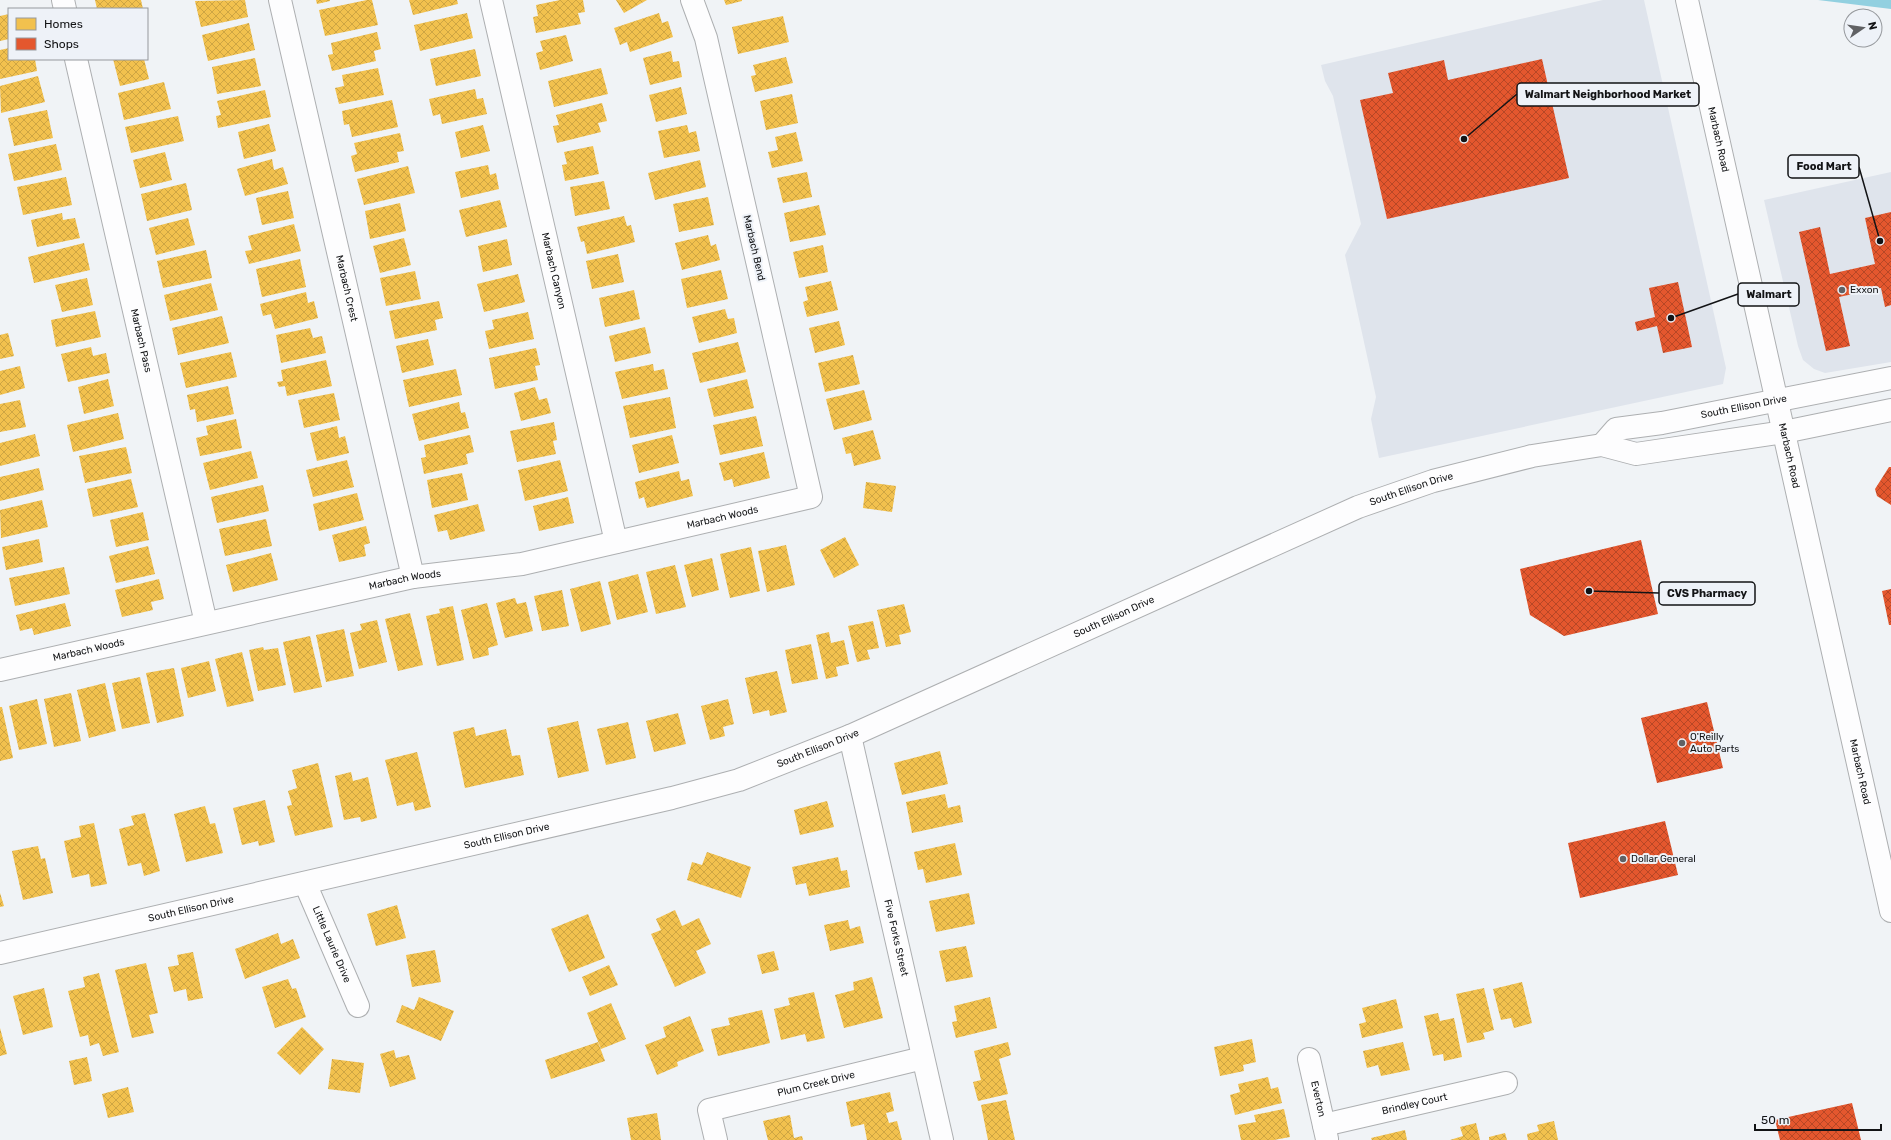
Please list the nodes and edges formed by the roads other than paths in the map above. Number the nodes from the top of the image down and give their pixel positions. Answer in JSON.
{"nodes":[{"id":1,"x":280,"y":0,"type":"edge"},
{"id":2,"x":491,"y":0,"type":"edge"},
{"id":3,"x":692,"y":0,"type":"edge"},
{"id":4,"x":1687,"y":0,"type":"edge"},
{"id":5,"x":76,"y":60,"type":"edge"},
{"id":6,"x":1882,"y":379,"type":"edge"},
{"id":7,"x":1777,"y":401,"type":"junction"},
{"id":8,"x":1886,"y":411,"type":"edge"},
{"id":9,"x":1784,"y":432,"type":"junction"},
{"id":10,"x":1602,"y":445,"type":"junction"},
{"id":11,"x":811,"y":497,"type":"joint"},
{"id":12,"x":616,"y":542,"type":"junction"},
{"id":13,"x":413,"y":577,"type":"junction"},
{"id":14,"x":206,"y":623,"type":"junction"},
{"id":15,"x":0,"y":670,"type":"edge"},
{"id":16,"x":850,"y":736,"type":"junction"},
{"id":17,"x":305,"y":883,"type":"junction"},
{"id":18,"x":1891,"y":910,"type":"edge"},
{"id":19,"x":0,"y":953,"type":"edge"},
{"id":20,"x":358,"y":1006,"type":"dead end"},
{"id":21,"x":923,"y":1058,"type":"junction"},
{"id":22,"x":1309,"y":1059,"type":"dead end"},
{"id":23,"x":1506,"y":1083,"type":"dead end"},
{"id":24,"x":1326,"y":1133,"type":"edge"},
{"id":25,"x":716,"y":1140,"type":"edge"},
{"id":26,"x":942,"y":1140,"type":"edge"}],
"edges":[{"from":1,"to":13,"type":"street","name":"Marbach Crest"},
{"from":2,"to":12,"type":"street","name":"Marbach Canyon"},
{"from":3,"to":11,"type":"street","name":"Marbach Bend"},
{"from":4,"to":7,"type":"street","name":"Marbach Road"},
{"from":5,"to":14,"type":"street","name":"Marbach Pass"},
{"from":6,"to":7,"type":"street","name":"South Ellison Drive"},
{"from":6,"to":8,"type":"street"},
{"from":7,"to":9,"type":"street","name":"Marbach Road"},
{"from":7,"to":10,"type":"street","name":"South Ellison Drive"},
{"from":8,"to":9,"type":"street","name":"South Ellison Drive"},
{"from":9,"to":10,"type":"street","name":"South Ellison Drive"},
{"from":9,"to":18,"type":"street","name":"Marbach Road"},
{"from":10,"to":16,"type":"street","name":"South Ellison Drive"},
{"from":11,"to":12,"type":"street","name":"Marbach Woods"},
{"from":12,"to":13,"type":"street","name":"Marbach Woods"},
{"from":13,"to":14,"type":"street","name":"Marbach Woods"},
{"from":14,"to":15,"type":"street","name":"Marbach Woods"},
{"from":16,"to":17,"type":"street","name":"South Ellison Drive"},
{"from":16,"to":21,"type":"street","name":"Five Forks Street"},
{"from":17,"to":19,"type":"street","name":"South Ellison Drive"},
{"from":17,"to":20,"type":"street","name":"Little Laurie Drive"},
{"from":21,"to":25,"type":"street","name":"Plum Creek Drive"},
{"from":21,"to":26,"type":"street","name":"Five Forks Street"},
{"from":22,"to":24,"type":"street","name":"Everton"},
{"from":23,"to":24,"type":"street","name":"Brindley Court"}]}
